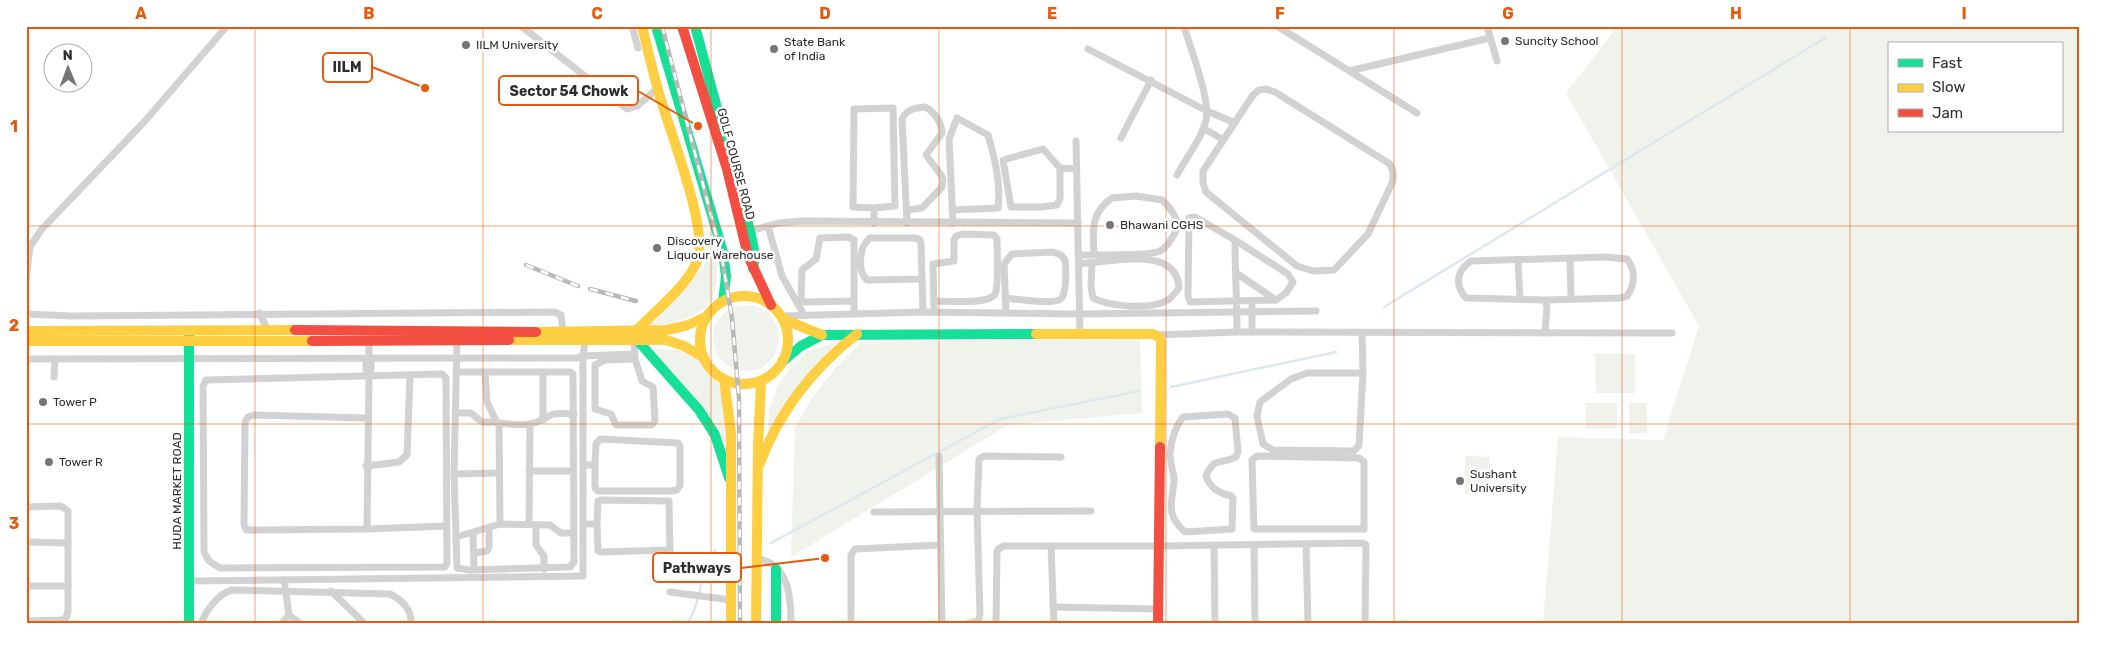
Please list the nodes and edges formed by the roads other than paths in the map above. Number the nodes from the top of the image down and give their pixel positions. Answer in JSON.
{"nodes":[{"id":1,"x":227,"y":26,"type":"edge"},
{"id":2,"x":521,"y":26,"type":"edge"},
{"id":3,"x":632,"y":26,"type":"edge"},
{"id":4,"x":642,"y":26,"type":"edge"},
{"id":5,"x":656,"y":26,"type":"edge"},
{"id":6,"x":682,"y":26,"type":"edge"},
{"id":7,"x":694,"y":26,"type":"edge"},
{"id":8,"x":1184,"y":26,"type":"edge"},
{"id":9,"x":1277,"y":26,"type":"edge"},
{"id":10,"x":1487,"y":26,"type":"edge"},
{"id":11,"x":1490,"y":38,"type":"junction"},
{"id":12,"x":638,"y":48,"type":"dead end"},
{"id":13,"x":1088,"y":49,"type":"dead end"},
{"id":14,"x":1497,"y":61,"type":"dead end"},
{"id":15,"x":1349,"y":71,"type":"junction"},
{"id":16,"x":1151,"y":80,"type":"junction"},
{"id":17,"x":658,"y":88,"type":"junction"},
{"id":18,"x":1207,"y":110,"type":"junction"},
{"id":19,"x":1416,"y":113,"type":"dead end"},
{"id":20,"x":1235,"y":123,"type":"junction"},
{"id":21,"x":1203,"y":128,"type":"junction"},
{"id":22,"x":1121,"y":138,"type":"dead end"},
{"id":23,"x":1222,"y":139,"type":"junction"},
{"id":24,"x":1076,"y":141,"type":"dead end"},
{"id":25,"x":1060,"y":168,"type":"junction"},
{"id":26,"x":1076,"y":169,"type":"junction"},
{"id":27,"x":1176,"y":175,"type":"dead end"},
{"id":28,"x":874,"y":208,"type":"junction"},
{"id":29,"x":907,"y":210,"type":"junction"},
{"id":30,"x":952,"y":210,"type":"junction"},
{"id":31,"x":874,"y":223,"type":"junction"},
{"id":32,"x":908,"y":223,"type":"junction"},
{"id":33,"x":953,"y":223,"type":"junction"},
{"id":34,"x":1078,"y":223,"type":"junction"},
{"id":35,"x":713,"y":224,"type":"junction"},
{"id":36,"x":768,"y":226,"type":"junction"},
{"id":37,"x":697,"y":227,"type":"junction"},
{"id":38,"x":750,"y":231,"type":"junction"},
{"id":39,"x":1235,"y":240,"type":"junction"},
{"id":40,"x":1094,"y":254,"type":"junction"},
{"id":41,"x":1078,"y":255,"type":"junction"},
{"id":42,"x":1570,"y":258,"type":"junction"},
{"id":43,"x":1518,"y":260,"type":"junction"},
{"id":44,"x":1092,"y":263,"type":"junction"},
{"id":45,"x":1079,"y":264,"type":"junction"},
{"id":46,"x":753,"y":270,"type":"junction"},
{"id":47,"x":1236,"y":273,"type":"junction"},
{"id":48,"x":922,"y":278,"type":"junction"},
{"id":49,"x":26,"y":280,"type":"edge"},
{"id":50,"x":1005,"y":298,"type":"junction"},
{"id":51,"x":1520,"y":299,"type":"junction"},
{"id":52,"x":1572,"y":299,"type":"junction"},
{"id":53,"x":1276,"y":300,"type":"junction"},
{"id":54,"x":1545,"y":300,"type":"junction"},
{"id":55,"x":723,"y":301,"type":"junction"},
{"id":56,"x":854,"y":301,"type":"junction"},
{"id":57,"x":934,"y":301,"type":"junction"},
{"id":58,"x":1252,"y":301,"type":"junction"},
{"id":59,"x":1237,"y":302,"type":"junction"},
{"id":60,"x":771,"y":305,"type":"junction"},
{"id":61,"x":1316,"y":311,"type":"dead end"},
{"id":62,"x":923,"y":312,"type":"junction"},
{"id":63,"x":934,"y":312,"type":"junction"},
{"id":64,"x":1006,"y":312,"type":"junction"},
{"id":65,"x":259,"y":313,"type":"junction"},
{"id":66,"x":1237,"y":313,"type":"junction"},
{"id":67,"x":1252,"y":313,"type":"junction"},
{"id":68,"x":26,"y":314,"type":"edge"},
{"id":69,"x":854,"y":314,"type":"junction"},
{"id":70,"x":1080,"y":314,"type":"junction"},
{"id":71,"x":804,"y":316,"type":"junction"},
{"id":72,"x":706,"y":317,"type":"junction"},
{"id":73,"x":782,"y":318,"type":"junction"},
{"id":74,"x":26,"y":330,"type":"edge"},
{"id":75,"x":268,"y":330,"type":"junction"},
{"id":76,"x":563,"y":332,"type":"junction"},
{"id":77,"x":1237,"y":332,"type":"junction"},
{"id":78,"x":1252,"y":332,"type":"junction"},
{"id":79,"x":1545,"y":333,"type":"junction"},
{"id":80,"x":189,"y":334,"type":"junction"},
{"id":81,"x":822,"y":334,"type":"junction"},
{"id":82,"x":857,"y":334,"type":"junction"},
{"id":83,"x":1362,"y":334,"type":"junction"},
{"id":84,"x":1672,"y":334,"type":"dead end"},
{"id":85,"x":1080,"y":335,"type":"junction"},
{"id":86,"x":1157,"y":335,"type":"junction"},
{"id":87,"x":637,"y":337,"type":"junction"},
{"id":88,"x":369,"y":340,"type":"junction"},
{"id":89,"x":26,"y":341,"type":"edge"},
{"id":90,"x":585,"y":341,"type":"junction"},
{"id":91,"x":457,"y":342,"type":"junction"},
{"id":92,"x":583,"y":356,"type":"junction"},
{"id":93,"x":634,"y":356,"type":"junction"},
{"id":94,"x":190,"y":358,"type":"junction"},
{"id":95,"x":369,"y":358,"type":"junction"},
{"id":96,"x":703,"y":358,"type":"junction"},
{"id":97,"x":26,"y":359,"type":"edge"},
{"id":98,"x":56,"y":359,"type":"junction"},
{"id":99,"x":456,"y":359,"type":"junction"},
{"id":100,"x":782,"y":362,"type":"junction"},
{"id":101,"x":456,"y":372,"type":"junction"},
{"id":102,"x":485,"y":373,"type":"junction"},
{"id":103,"x":542,"y":373,"type":"junction"},
{"id":104,"x":1363,"y":373,"type":"junction"},
{"id":105,"x":410,"y":374,"type":"junction"},
{"id":106,"x":369,"y":376,"type":"junction"},
{"id":107,"x":54,"y":377,"type":"dead end"},
{"id":108,"x":724,"y":379,"type":"junction"},
{"id":109,"x":761,"y":380,"type":"junction"},
{"id":110,"x":455,"y":413,"type":"junction"},
{"id":111,"x":574,"y":414,"type":"junction"},
{"id":112,"x":368,"y":418,"type":"junction"},
{"id":113,"x":543,"y":420,"type":"junction"},
{"id":114,"x":498,"y":422,"type":"junction"},
{"id":115,"x":530,"y":424,"type":"junction"},
{"id":116,"x":939,"y":456,"type":"dead end"},
{"id":117,"x":1061,"y":457,"type":"dead end"},
{"id":118,"x":594,"y":465,"type":"junction"},
{"id":119,"x":366,"y":466,"type":"junction"},
{"id":120,"x":584,"y":466,"type":"junction"},
{"id":121,"x":758,"y":470,"type":"junction"},
{"id":122,"x":529,"y":471,"type":"junction"},
{"id":123,"x":573,"y":471,"type":"junction"},
{"id":124,"x":1173,"y":471,"type":"junction"},
{"id":125,"x":499,"y":472,"type":"junction"},
{"id":126,"x":454,"y":474,"type":"junction"},
{"id":127,"x":1158,"y":476,"type":"junction"},
{"id":128,"x":1174,"y":481,"type":"junction"},
{"id":129,"x":732,"y":486,"type":"junction"},
{"id":130,"x":26,"y":507,"type":"edge"},
{"id":131,"x":939,"y":511,"type":"junction"},
{"id":132,"x":977,"y":511,"type":"junction"},
{"id":133,"x":1091,"y":511,"type":"dead end"},
{"id":134,"x":874,"y":512,"type":"dead end"},
{"id":135,"x":500,"y":524,"type":"junction"},
{"id":136,"x":584,"y":524,"type":"junction"},
{"id":137,"x":597,"y":524,"type":"junction"},
{"id":138,"x":533,"y":525,"type":"junction"},
{"id":139,"x":447,"y":526,"type":"junction"},
{"id":140,"x":488,"y":527,"type":"junction"},
{"id":141,"x":367,"y":529,"type":"junction"},
{"id":142,"x":1302,"y":530,"type":"junction"},
{"id":143,"x":1314,"y":530,"type":"junction"},
{"id":144,"x":573,"y":533,"type":"junction"},
{"id":145,"x":473,"y":534,"type":"junction"},
{"id":146,"x":456,"y":537,"type":"junction"},
{"id":147,"x":26,"y":542,"type":"edge"},
{"id":148,"x":68,"y":543,"type":"junction"},
{"id":149,"x":1304,"y":544,"type":"junction"},
{"id":150,"x":1314,"y":544,"type":"junction"},
{"id":151,"x":940,"y":545,"type":"junction"},
{"id":152,"x":1214,"y":545,"type":"junction"},
{"id":153,"x":1254,"y":545,"type":"junction"},
{"id":154,"x":1051,"y":546,"type":"junction"},
{"id":155,"x":1159,"y":546,"type":"junction"},
{"id":156,"x":474,"y":553,"type":"junction"},
{"id":157,"x":756,"y":558,"type":"junction"},
{"id":158,"x":474,"y":569,"type":"junction"},
{"id":159,"x":544,"y":569,"type":"junction"},
{"id":160,"x":776,"y":569,"type":"junction"},
{"id":161,"x":26,"y":576,"type":"edge"},
{"id":162,"x":287,"y":580,"type":"junction"},
{"id":163,"x":190,"y":581,"type":"junction"},
{"id":164,"x":68,"y":586,"type":"junction"},
{"id":165,"x":331,"y":591,"type":"junction"},
{"id":166,"x":287,"y":592,"type":"junction"},
{"id":167,"x":670,"y":592,"type":"dead end"},
{"id":168,"x":729,"y":600,"type":"junction"},
{"id":169,"x":1053,"y":607,"type":"junction"},
{"id":170,"x":1158,"y":609,"type":"junction"},
{"id":171,"x":289,"y":615,"type":"junction"},
{"id":172,"x":26,"y":621,"type":"edge"},
{"id":173,"x":203,"y":623,"type":"edge"},
{"id":174,"x":189,"y":624,"type":"edge"},
{"id":175,"x":281,"y":624,"type":"edge"},
{"id":176,"x":301,"y":624,"type":"edge"},
{"id":177,"x":364,"y":624,"type":"edge"},
{"id":178,"x":411,"y":624,"type":"edge"},
{"id":179,"x":726,"y":624,"type":"edge"},
{"id":180,"x":731,"y":624,"type":"edge"},
{"id":181,"x":756,"y":624,"type":"edge"},
{"id":182,"x":776,"y":624,"type":"edge"},
{"id":183,"x":791,"y":624,"type":"edge"},
{"id":184,"x":852,"y":624,"type":"edge"},
{"id":185,"x":942,"y":624,"type":"edge"},
{"id":186,"x":966,"y":624,"type":"edge"},
{"id":187,"x":996,"y":624,"type":"edge"},
{"id":188,"x":1054,"y":624,"type":"edge"},
{"id":189,"x":1158,"y":624,"type":"edge"},
{"id":190,"x":1215,"y":624,"type":"edge"},
{"id":191,"x":1254,"y":624,"type":"edge"},
{"id":192,"x":1308,"y":624,"type":"edge"},
{"id":193,"x":1365,"y":624,"type":"edge"}],
"edges":[{"from":1,"to":49,"type":"street"},
{"from":2,"to":17,"type":"street"},
{"from":3,"to":12,"type":"street"},
{"from":4,"to":17,"type":"main road"},
{"from":5,"to":35,"type":"main road"},
{"from":6,"to":46,"type":"main road","name":"GOLF COURSE ROAD"},
{"from":7,"to":38,"type":"main road"},
{"from":8,"to":18,"type":"street"},
{"from":9,"to":15,"type":"street"},
{"from":10,"to":11,"type":"street"},
{"from":11,"to":14,"type":"street"},
{"from":11,"to":15,"type":"street"},
{"from":13,"to":16,"type":"street"},
{"from":15,"to":19,"type":"street"},
{"from":16,"to":18,"type":"street"},
{"from":16,"to":22,"type":"street"},
{"from":17,"to":37,"type":"main road"},
{"from":18,"to":20,"type":"street"},
{"from":18,"to":21,"type":"street"},
{"from":20,"to":23,"type":"street"},
{"from":20,"to":23,"type":"street"},
{"from":21,"to":23,"type":"street"},
{"from":21,"to":27,"type":"street"},
{"from":24,"to":26,"type":"street"},
{"from":25,"to":25,"type":"street"},
{"from":25,"to":26,"type":"street"},
{"from":26,"to":34,"type":"street"},
{"from":28,"to":28,"type":"street"},
{"from":28,"to":31,"type":"street"},
{"from":29,"to":29,"type":"street"},
{"from":29,"to":32,"type":"street"},
{"from":30,"to":30,"type":"street"},
{"from":30,"to":33,"type":"street"},
{"from":31,"to":32,"type":"street"},
{"from":31,"to":36,"type":"street"},
{"from":32,"to":33,"type":"street"},
{"from":33,"to":34,"type":"street"},
{"from":34,"to":41,"type":"street"},
{"from":35,"to":37,"type":"main road"},
{"from":35,"to":55,"type":"main road"},
{"from":36,"to":38,"type":"street"},
{"from":36,"to":71,"type":"street"},
{"from":37,"to":87,"type":"main road"},
{"from":38,"to":46,"type":"main road"},
{"from":39,"to":47,"type":"street"},
{"from":39,"to":53,"type":"street"},
{"from":39,"to":59,"type":"street"},
{"from":40,"to":40,"type":"street"},
{"from":40,"to":41,"type":"street"},
{"from":41,"to":45,"type":"street"},
{"from":42,"to":43,"type":"street"},
{"from":42,"to":52,"type":"street"},
{"from":42,"to":52,"type":"street"},
{"from":43,"to":51,"type":"street"},
{"from":43,"to":51,"type":"street"},
{"from":44,"to":44,"type":"street"},
{"from":44,"to":45,"type":"street"},
{"from":45,"to":70,"type":"street"},
{"from":46,"to":60,"type":"main road","name":"GOLF COURSE ROAD"},
{"from":47,"to":53,"type":"street"},
{"from":47,"to":59,"type":"street"},
{"from":48,"to":48,"type":"street"},
{"from":48,"to":62,"type":"street"},
{"from":50,"to":50,"type":"street"},
{"from":50,"to":64,"type":"street"},
{"from":51,"to":54,"type":"street"},
{"from":52,"to":54,"type":"street"},
{"from":53,"to":58,"type":"street"},
{"from":54,"to":79,"type":"street"},
{"from":55,"to":60,"type":"main road"},
{"from":55,"to":72,"type":"main road"},
{"from":56,"to":56,"type":"street"},
{"from":56,"to":69,"type":"street"},
{"from":57,"to":57,"type":"street"},
{"from":57,"to":63,"type":"street"},
{"from":58,"to":59,"type":"street"},
{"from":58,"to":67,"type":"street"},
{"from":59,"to":66,"type":"street"},
{"from":60,"to":73,"type":"main road"},
{"from":61,"to":67,"type":"street"},
{"from":62,"to":63,"type":"street"},
{"from":62,"to":69,"type":"street"},
{"from":63,"to":64,"type":"street"},
{"from":64,"to":70,"type":"street"},
{"from":65,"to":68,"type":"street"},
{"from":65,"to":75,"type":"street"},
{"from":65,"to":76,"type":"street"},
{"from":66,"to":67,"type":"street"},
{"from":66,"to":70,"type":"street"},
{"from":66,"to":77,"type":"street"},
{"from":67,"to":78,"type":"street"},
{"from":69,"to":71,"type":"street"},
{"from":70,"to":85,"type":"street"},
{"from":71,"to":73,"type":"street"},
{"from":72,"to":87,"type":"main road"},
{"from":72,"to":96,"type":"main road"},
{"from":73,"to":81,"type":"main road"},
{"from":73,"to":100,"type":"main road"},
{"from":74,"to":80,"type":"main road"},
{"from":75,"to":76,"type":"main road"},
{"from":75,"to":80,"type":"main road"},
{"from":76,"to":87,"type":"main road"},
{"from":77,"to":78,"type":"street"},
{"from":77,"to":86,"type":"street"},
{"from":78,"to":83,"type":"street"},
{"from":79,"to":83,"type":"street"},
{"from":79,"to":84,"type":"street"},
{"from":80,"to":88,"type":"main road"},
{"from":80,"to":89,"type":"main road"},
{"from":80,"to":94,"type":"main road","name":"HUDA MARKET ROAD"},
{"from":81,"to":82,"type":"main road"},
{"from":81,"to":100,"type":"main road"},
{"from":82,"to":85,"type":"main road"},
{"from":82,"to":121,"type":"main road"},
{"from":83,"to":104,"type":"street"},
{"from":85,"to":86,"type":"main road"},
{"from":86,"to":127,"type":"main road"},
{"from":87,"to":90,"type":"main road"},
{"from":87,"to":93,"type":"street"},
{"from":87,"to":96,"type":"main road"},
{"from":87,"to":129,"type":"main road"},
{"from":88,"to":91,"type":"main road"},
{"from":88,"to":95,"type":"street"},
{"from":90,"to":91,"type":"main road"},
{"from":90,"to":92,"type":"street"},
{"from":91,"to":99,"type":"street"},
{"from":92,"to":93,"type":"street"},
{"from":92,"to":99,"type":"street"},
{"from":92,"to":120,"type":"street"},
{"from":93,"to":93,"type":"street"},
{"from":94,"to":95,"type":"street"},
{"from":94,"to":98,"type":"street"},
{"from":94,"to":163,"type":"main road","name":"HUDA MARKET ROAD"},
{"from":95,"to":99,"type":"street"},
{"from":95,"to":106,"type":"street"},
{"from":96,"to":108,"type":"main road"},
{"from":97,"to":98,"type":"street"},
{"from":98,"to":107,"type":"street"},
{"from":99,"to":101,"type":"street"},
{"from":100,"to":109,"type":"main road"},
{"from":101,"to":102,"type":"street"},
{"from":101,"to":110,"type":"street"},
{"from":102,"to":103,"type":"street"},
{"from":102,"to":114,"type":"street"},
{"from":103,"to":111,"type":"street"},
{"from":103,"to":113,"type":"street"},
{"from":104,"to":104,"type":"street"},
{"from":105,"to":106,"type":"street"},
{"from":105,"to":119,"type":"street"},
{"from":105,"to":139,"type":"street"},
{"from":106,"to":112,"type":"street"},
{"from":106,"to":139,"type":"street"},
{"from":108,"to":109,"type":"main road"},
{"from":108,"to":129,"type":"main road"},
{"from":109,"to":121,"type":"main road"},
{"from":110,"to":114,"type":"street"},
{"from":110,"to":126,"type":"street"},
{"from":111,"to":113,"type":"street"},
{"from":111,"to":123,"type":"street"},
{"from":112,"to":119,"type":"street"},
{"from":112,"to":141,"type":"street"},
{"from":113,"to":115,"type":"street"},
{"from":114,"to":115,"type":"street"},
{"from":114,"to":125,"type":"street"},
{"from":115,"to":122,"type":"street"},
{"from":116,"to":131,"type":"street"},
{"from":117,"to":132,"type":"street"},
{"from":118,"to":118,"type":"street"},
{"from":118,"to":120,"type":"street"},
{"from":119,"to":141,"type":"street"},
{"from":120,"to":136,"type":"street"},
{"from":121,"to":157,"type":"main road"},
{"from":122,"to":123,"type":"street"},
{"from":122,"to":138,"type":"street"},
{"from":123,"to":144,"type":"street"},
{"from":124,"to":127,"type":"street"},
{"from":124,"to":128,"type":"street"},
{"from":124,"to":128,"type":"street"},
{"from":125,"to":126,"type":"street"},
{"from":125,"to":135,"type":"street"},
{"from":126,"to":146,"type":"street"},
{"from":127,"to":128,"type":"street"},
{"from":127,"to":155,"type":"main road"},
{"from":129,"to":168,"type":"main road"},
{"from":130,"to":148,"type":"street"},
{"from":131,"to":132,"type":"street"},
{"from":131,"to":134,"type":"street"},
{"from":131,"to":151,"type":"street"},
{"from":132,"to":133,"type":"street"},
{"from":132,"to":186,"type":"street"},
{"from":135,"to":138,"type":"street"},
{"from":135,"to":140,"type":"street"},
{"from":136,"to":137,"type":"street"},
{"from":136,"to":162,"type":"street"},
{"from":137,"to":137,"type":"street"},
{"from":138,"to":144,"type":"street"},
{"from":138,"to":159,"type":"street"},
{"from":139,"to":141,"type":"street"},
{"from":140,"to":145,"type":"street"},
{"from":140,"to":156,"type":"street"},
{"from":142,"to":143,"type":"street"},
{"from":142,"to":143,"type":"street"},
{"from":142,"to":149,"type":"street"},
{"from":143,"to":150,"type":"street"},
{"from":144,"to":159,"type":"street"},
{"from":145,"to":146,"type":"street"},
{"from":145,"to":156,"type":"street"},
{"from":146,"to":158,"type":"street"},
{"from":147,"to":148,"type":"street"},
{"from":148,"to":164,"type":"street"},
{"from":149,"to":150,"type":"street"},
{"from":149,"to":153,"type":"street"},
{"from":149,"to":192,"type":"street"},
{"from":150,"to":193,"type":"street"},
{"from":151,"to":184,"type":"street"},
{"from":151,"to":185,"type":"street"},
{"from":152,"to":153,"type":"street"},
{"from":152,"to":155,"type":"street"},
{"from":152,"to":190,"type":"street"},
{"from":153,"to":191,"type":"street"},
{"from":154,"to":155,"type":"street"},
{"from":154,"to":169,"type":"street"},
{"from":154,"to":187,"type":"street"},
{"from":155,"to":170,"type":"main road"},
{"from":156,"to":158,"type":"street"},
{"from":157,"to":160,"type":"street"},
{"from":157,"to":181,"type":"main road"},
{"from":158,"to":159,"type":"street"},
{"from":160,"to":182,"type":"main road"},
{"from":160,"to":183,"type":"street"},
{"from":161,"to":164,"type":"street"},
{"from":162,"to":163,"type":"street"},
{"from":162,"to":166,"type":"street"},
{"from":163,"to":174,"type":"main road","name":"HUDA MARKET ROAD"},
{"from":164,"to":172,"type":"street"},
{"from":165,"to":166,"type":"street"},
{"from":165,"to":177,"type":"street"},
{"from":165,"to":178,"type":"street"},
{"from":166,"to":171,"type":"street"},
{"from":166,"to":173,"type":"street"},
{"from":167,"to":168,"type":"street"},
{"from":168,"to":179,"type":"main road"},
{"from":168,"to":180,"type":"main road"},
{"from":169,"to":170,"type":"street"},
{"from":169,"to":188,"type":"street"},
{"from":170,"to":189,"type":"main road"},
{"from":171,"to":175,"type":"street"},
{"from":171,"to":176,"type":"street"}]}
